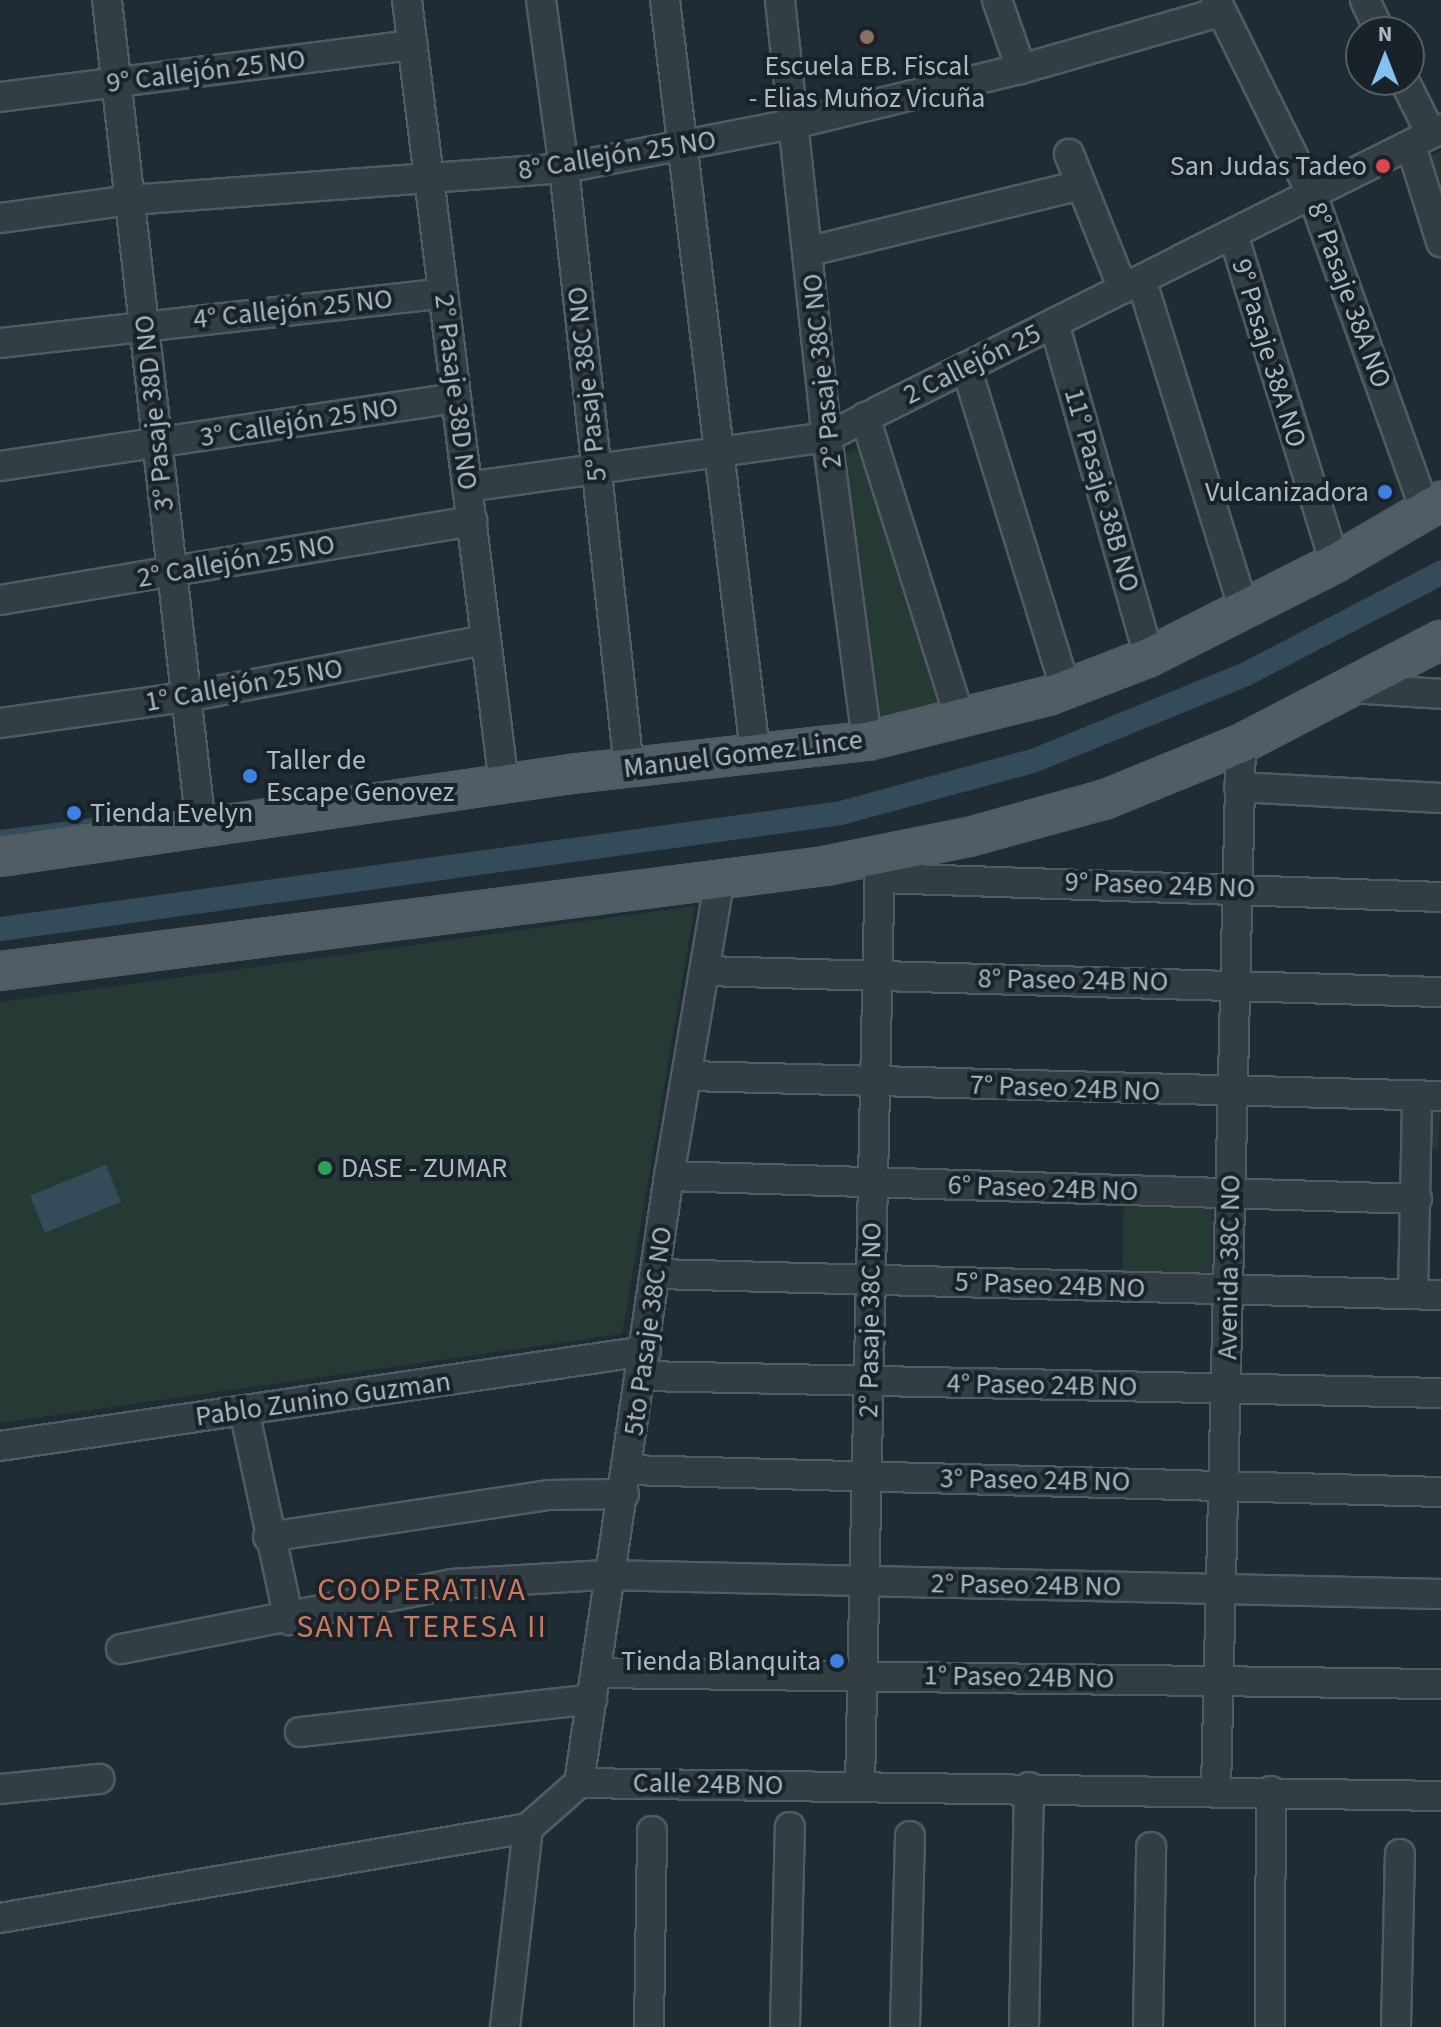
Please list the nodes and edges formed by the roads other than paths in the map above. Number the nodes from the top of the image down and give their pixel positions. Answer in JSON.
{"nodes":[{"id":1,"x":107,"y":0,"type":"edge"},
{"id":2,"x":407,"y":0,"type":"edge"},
{"id":3,"x":541,"y":0,"type":"edge"},
{"id":4,"x":665,"y":0,"type":"edge"},
{"id":5,"x":780,"y":0,"type":"edge"},
{"id":6,"x":997,"y":0,"type":"edge"},
{"id":7,"x":1218,"y":6,"type":"edge"},
{"id":8,"x":413,"y":45,"type":"junction"},
{"id":9,"x":1021,"y":69,"type":"junction"},
{"id":10,"x":116,"y":82,"type":"junction"},
{"id":11,"x":1410,"y":96,"type":"edge"},
{"id":12,"x":0,"y":97,"type":"edge"},
{"id":13,"x":793,"y":124,"type":"junction"},
{"id":14,"x":1427,"y":137,"type":"edge"},
{"id":15,"x":682,"y":148,"type":"junction"},
{"id":16,"x":1069,"y":154,"type":"dead end"},
{"id":17,"x":564,"y":168,"type":"junction"},
{"id":18,"x":429,"y":179,"type":"junction"},
{"id":19,"x":1080,"y":185,"type":"junction"},
{"id":20,"x":1312,"y":194,"type":"junction"},
{"id":21,"x":130,"y":200,"type":"junction"},
{"id":22,"x":0,"y":218,"type":"edge"},
{"id":23,"x":1233,"y":234,"type":"junction"},
{"id":24,"x":1441,"y":242,"type":"edge"},
{"id":25,"x":810,"y":251,"type":"junction"},
{"id":26,"x":1132,"y":285,"type":"junction"},
{"id":27,"x":443,"y":293,"type":"junction"},
{"id":28,"x":1054,"y":323,"type":"junction"},
{"id":29,"x":144,"y":325,"type":"junction"},
{"id":30,"x":0,"y":343,"type":"edge"},
{"id":31,"x":966,"y":367,"type":"junction"},
{"id":32,"x":456,"y":398,"type":"junction"},
{"id":33,"x":865,"y":417,"type":"junction"},
{"id":34,"x":827,"y":437,"type":"junction"},
{"id":35,"x":157,"y":443,"type":"junction"},
{"id":36,"x":718,"y":453,"type":"junction"},
{"id":37,"x":0,"y":466,"type":"edge"},
{"id":38,"x":596,"y":468,"type":"junction"},
{"id":39,"x":467,"y":487,"type":"junction"},
{"id":40,"x":1433,"y":506,"type":"edge"},
{"id":41,"x":472,"y":521,"type":"junction"},
{"id":42,"x":1335,"y":563,"type":"junction"},
{"id":43,"x":172,"y":572,"type":"junction"},
{"id":44,"x":0,"y":600,"type":"edge"},
{"id":45,"x":1244,"y":610,"type":"junction"},
{"id":46,"x":486,"y":640,"type":"junction"},
{"id":47,"x":1441,"y":640,"type":"edge"},
{"id":48,"x":1149,"y":657,"type":"junction"},
{"id":49,"x":1349,"y":688,"type":"junction"},
{"id":50,"x":1066,"y":691,"type":"junction"},
{"id":51,"x":1441,"y":694,"type":"edge"},
{"id":52,"x":186,"y":697,"type":"junction"},
{"id":53,"x":960,"y":718,"type":"junction"},
{"id":54,"x":0,"y":723,"type":"edge"},
{"id":55,"x":753,"y":735,"type":"dead end"},
{"id":56,"x":867,"y":741,"type":"junction"},
{"id":57,"x":1241,"y":744,"type":"junction"},
{"id":58,"x":629,"y":768,"type":"junction"},
{"id":59,"x":504,"y":784,"type":"junction"},
{"id":60,"x":1239,"y":787,"type":"junction"},
{"id":61,"x":1441,"y":798,"type":"edge"},
{"id":62,"x":201,"y":826,"type":"junction"},
{"id":63,"x":0,"y":857,"type":"edge"},
{"id":64,"x":880,"y":866,"type":"junction"},
{"id":65,"x":720,"y":879,"type":"junction"},
{"id":66,"x":1237,"y":887,"type":"junction"},
{"id":67,"x":1441,"y":897,"type":"edge"},
{"id":68,"x":0,"y":971,"type":"edge"},
{"id":69,"x":706,"y":971,"type":"junction"},
{"id":70,"x":877,"y":975,"type":"junction"},
{"id":71,"x":1235,"y":984,"type":"junction"},
{"id":72,"x":1441,"y":992,"type":"edge"},
{"id":73,"x":689,"y":1076,"type":"junction"},
{"id":74,"x":875,"y":1082,"type":"junction"},
{"id":75,"x":1233,"y":1093,"type":"junction"},
{"id":76,"x":1429,"y":1096,"type":"edge"},
{"id":77,"x":669,"y":1176,"type":"junction"},
{"id":78,"x":873,"y":1184,"type":"junction"},
{"id":79,"x":1230,"y":1194,"type":"junction"},
{"id":80,"x":1417,"y":1199,"type":"junction"},
{"id":81,"x":658,"y":1274,"type":"junction"},
{"id":82,"x":871,"y":1280,"type":"junction"},
{"id":83,"x":1228,"y":1289,"type":"junction"},
{"id":84,"x":1427,"y":1294,"type":"edge"},
{"id":85,"x":644,"y":1364,"type":"junction"},
{"id":86,"x":869,"y":1381,"type":"junction"},
{"id":87,"x":1226,"y":1388,"type":"junction"},
{"id":88,"x":1441,"y":1393,"type":"edge"},
{"id":89,"x":244,"y":1410,"type":"junction"},
{"id":90,"x":0,"y":1446,"type":"edge"},
{"id":91,"x":866,"y":1476,"type":"junction"},
{"id":92,"x":626,"y":1482,"type":"junction"},
{"id":93,"x":1224,"y":1485,"type":"junction"},
{"id":94,"x":1441,"y":1492,"type":"edge"},
{"id":95,"x":268,"y":1537,"type":"junction"},
{"id":96,"x":612,"y":1576,"type":"junction"},
{"id":97,"x":864,"y":1581,"type":"junction"},
{"id":98,"x":1221,"y":1589,"type":"junction"},
{"id":99,"x":1441,"y":1594,"type":"edge"},
{"id":100,"x":289,"y":1620,"type":"junction"},
{"id":101,"x":121,"y":1649,"type":"dead end"},
{"id":102,"x":862,"y":1676,"type":"junction"},
{"id":103,"x":1219,"y":1679,"type":"junction"},
{"id":104,"x":1441,"y":1684,"type":"edge"},
{"id":105,"x":594,"y":1686,"type":"junction"},
{"id":106,"x":300,"y":1732,"type":"dead end"},
{"id":107,"x":99,"y":1779,"type":"dead end"},
{"id":108,"x":579,"y":1783,"type":"junction"},
{"id":109,"x":860,"y":1786,"type":"junction"},
{"id":110,"x":1029,"y":1787,"type":"junction"},
{"id":111,"x":0,"y":1789,"type":"edge"},
{"id":112,"x":1216,"y":1789,"type":"junction"},
{"id":113,"x":1271,"y":1791,"type":"junction"},
{"id":114,"x":1441,"y":1796,"type":"edge"},
{"id":115,"x":790,"y":1827,"type":"dead end"},
{"id":116,"x":528,"y":1828,"type":"junction"},
{"id":117,"x":652,"y":1831,"type":"dead end"},
{"id":118,"x":910,"y":1836,"type":"dead end"},
{"id":119,"x":1151,"y":1847,"type":"dead end"},
{"id":120,"x":1400,"y":1854,"type":"dead end"},
{"id":121,"x":0,"y":1918,"type":"edge"},
{"id":122,"x":505,"y":2027,"type":"edge"},
{"id":123,"x":649,"y":2027,"type":"edge"},
{"id":124,"x":785,"y":2027,"type":"edge"},
{"id":125,"x":905,"y":2027,"type":"edge"},
{"id":126,"x":1024,"y":2027,"type":"edge"},
{"id":127,"x":1148,"y":2027,"type":"edge"},
{"id":128,"x":1270,"y":2027,"type":"edge"},
{"id":129,"x":1396,"y":2027,"type":"edge"}],
"edges":[{"from":1,"to":10,"type":"street","name":"3° Pasaje 38D NO"},
{"from":2,"to":8,"type":"street","name":"2° Pasaje 38D NO"},
{"from":3,"to":17,"type":"street","name":"5° Pasaje 38C NO"},
{"from":4,"to":15,"type":"street"},
{"from":5,"to":13,"type":"street","name":"2° Pasaje 38C NO"},
{"from":6,"to":9,"type":"street"},
{"from":7,"to":9,"type":"street","name":"8° Callejón 25 NO"},
{"from":7,"to":20,"type":"street","name":"8° Pasaje 38A NO"},
{"from":8,"to":10,"type":"street","name":"9° Callejón 25 NO"},
{"from":8,"to":18,"type":"street","name":"2° Pasaje 38D NO"},
{"from":9,"to":13,"type":"street","name":"8° Callejón 25 NO"},
{"from":10,"to":12,"type":"street","name":"9° Callejón 25 NO"},
{"from":10,"to":21,"type":"street","name":"3° Pasaje 38D NO"},
{"from":11,"to":14,"type":"street"},
{"from":13,"to":15,"type":"street","name":"8° Callejón 25 NO"},
{"from":13,"to":25,"type":"street","name":"2° Pasaje 38C NO"},
{"from":14,"to":20,"type":"street","name":"2 Callejón 25"},
{"from":14,"to":24,"type":"street"},
{"from":15,"to":17,"type":"street","name":"8° Callejón 25 NO"},
{"from":15,"to":36,"type":"street"},
{"from":16,"to":19,"type":"street"},
{"from":17,"to":18,"type":"street","name":"8° Callejón 25 NO"},
{"from":17,"to":38,"type":"street","name":"5° Pasaje 38C NO"},
{"from":18,"to":21,"type":"street","name":"8° Callejón 25 NO"},
{"from":18,"to":27,"type":"street","name":"2° Pasaje 38D NO"},
{"from":19,"to":25,"type":"street"},
{"from":19,"to":26,"type":"street"},
{"from":20,"to":23,"type":"street","name":"2 Callejón 25"},
{"from":20,"to":40,"type":"street","name":"8° Pasaje 38A NO"},
{"from":21,"to":22,"type":"street","name":"8° Callejón 25 NO"},
{"from":21,"to":29,"type":"street","name":"3° Pasaje 38D NO"},
{"from":23,"to":26,"type":"street","name":"2 Callejón 25"},
{"from":23,"to":42,"type":"street","name":"9° Pasaje 38A NO"},
{"from":25,"to":34,"type":"street","name":"2° Pasaje 38C NO"},
{"from":26,"to":28,"type":"street","name":"2 Callejón 25"},
{"from":26,"to":45,"type":"street"},
{"from":27,"to":29,"type":"street","name":"4° Callejón 25 NO"},
{"from":27,"to":32,"type":"street","name":"2° Pasaje 38D NO"},
{"from":28,"to":31,"type":"street","name":"2 Callejón 25"},
{"from":28,"to":48,"type":"street","name":"11° Pasaje 38B NO"},
{"from":29,"to":30,"type":"street","name":"4° Callejón 25 NO"},
{"from":29,"to":35,"type":"street","name":"3° Pasaje 38D NO"},
{"from":31,"to":33,"type":"street","name":"2 Callejón 25"},
{"from":31,"to":50,"type":"street"},
{"from":32,"to":35,"type":"street","name":"3° Callejón 25 NO"},
{"from":32,"to":39,"type":"street","name":"2° Pasaje 38D NO"},
{"from":33,"to":34,"type":"street","name":"2 Callejón 25"},
{"from":33,"to":53,"type":"street"},
{"from":34,"to":36,"type":"street","name":"2 Callejón 25"},
{"from":34,"to":56,"type":"street","name":"2° Pasaje 38C NO"},
{"from":35,"to":37,"type":"street","name":"3° Callejón 25 NO"},
{"from":35,"to":43,"type":"street","name":"3° Pasaje 38D NO"},
{"from":36,"to":38,"type":"street","name":"2 Callejón 25"},
{"from":36,"to":55,"type":"street"},
{"from":38,"to":39,"type":"street","name":"2 Callejón 25"},
{"from":38,"to":58,"type":"street","name":"5° Pasaje 38C NO"},
{"from":39,"to":41,"type":"street","name":"2° Pasaje 38D NO"},
{"from":40,"to":42,"type":"main road","name":"Manuel Gomez Lince"},
{"from":41,"to":43,"type":"street","name":"2° Callejón 25 NO"},
{"from":41,"to":46,"type":"street","name":"2° Pasaje 38D NO"},
{"from":42,"to":45,"type":"main road","name":"Manuel Gomez Lince"},
{"from":43,"to":44,"type":"street","name":"2° Callejón 25 NO"},
{"from":43,"to":52,"type":"street","name":"3° Pasaje 38D NO"},
{"from":45,"to":48,"type":"main road","name":"Manuel Gomez Lince"},
{"from":46,"to":52,"type":"street","name":"1° Callejón 25 NO"},
{"from":46,"to":59,"type":"street","name":"2° Pasaje 38D NO"},
{"from":47,"to":49,"type":"main road"},
{"from":48,"to":50,"type":"main road","name":"Manuel Gomez Lince"},
{"from":49,"to":51,"type":"street"},
{"from":49,"to":57,"type":"main road"},
{"from":50,"to":53,"type":"main road","name":"Manuel Gomez Lince"},
{"from":52,"to":54,"type":"street","name":"1° Callejón 25 NO"},
{"from":52,"to":62,"type":"street","name":"3° Pasaje 38D NO"},
{"from":53,"to":56,"type":"main road","name":"Manuel Gomez Lince"},
{"from":56,"to":58,"type":"main road","name":"Manuel Gomez Lince"},
{"from":57,"to":60,"type":"street","name":"Avenida 38C NO"},
{"from":57,"to":64,"type":"main road"},
{"from":58,"to":59,"type":"main road","name":"Manuel Gomez Lince"},
{"from":59,"to":62,"type":"main road","name":"Manuel Gomez Lince"},
{"from":60,"to":61,"type":"street"},
{"from":60,"to":66,"type":"street","name":"Avenida 38C NO"},
{"from":62,"to":63,"type":"main road","name":"Manuel Gomez Lince"},
{"from":64,"to":65,"type":"main road"},
{"from":64,"to":66,"type":"street","name":"9° Paseo 24B NO"},
{"from":64,"to":70,"type":"street","name":"2° Pasaje 38C NO"},
{"from":65,"to":68,"type":"main road"},
{"from":65,"to":69,"type":"street","name":"5to Pasaje 38C NO"},
{"from":66,"to":67,"type":"street","name":"9° Paseo 24B NO"},
{"from":66,"to":71,"type":"street","name":"Avenida 38C NO"},
{"from":69,"to":70,"type":"street","name":"8° Paseo 24B NO"},
{"from":69,"to":73,"type":"street","name":"5to Pasaje 38C NO"},
{"from":70,"to":71,"type":"street","name":"8° Paseo 24B NO"},
{"from":70,"to":74,"type":"street","name":"2° Pasaje 38C NO"},
{"from":71,"to":72,"type":"street","name":"8° Paseo 24B NO"},
{"from":71,"to":75,"type":"street","name":"Avenida 38C NO"},
{"from":73,"to":74,"type":"street","name":"7° Paseo 24B NO"},
{"from":73,"to":77,"type":"street","name":"5to Pasaje 38C NO"},
{"from":74,"to":75,"type":"street","name":"7° Paseo 24B NO"},
{"from":74,"to":78,"type":"street","name":"2° Pasaje 38C NO"},
{"from":75,"to":76,"type":"street","name":"7° Paseo 24B NO"},
{"from":75,"to":79,"type":"street","name":"Avenida 38C NO"},
{"from":76,"to":80,"type":"street"},
{"from":77,"to":78,"type":"street","name":"6° Paseo 24B NO"},
{"from":77,"to":81,"type":"street","name":"5to Pasaje 38C NO"},
{"from":78,"to":79,"type":"street","name":"6° Paseo 24B NO"},
{"from":78,"to":82,"type":"street","name":"2° Pasaje 38C NO"},
{"from":79,"to":80,"type":"street","name":"6° Paseo 24B NO"},
{"from":79,"to":83,"type":"street","name":"Avenida 38C NO"},
{"from":80,"to":84,"type":"street"},
{"from":81,"to":82,"type":"street","name":"5° Paseo 24B NO"},
{"from":81,"to":85,"type":"street","name":"5to Pasaje 38C NO"},
{"from":82,"to":83,"type":"street","name":"5° Paseo 24B NO"},
{"from":82,"to":86,"type":"street","name":"2° Pasaje 38C NO"},
{"from":83,"to":84,"type":"street","name":"5° Paseo 24B NO"},
{"from":83,"to":87,"type":"street","name":"Avenida 38C NO"},
{"from":85,"to":86,"type":"street","name":"4° Paseo 24B NO"},
{"from":85,"to":89,"type":"street","name":"Pablo Zunino Guzman"},
{"from":85,"to":92,"type":"street","name":"5to Pasaje 38C NO"},
{"from":86,"to":87,"type":"street","name":"4° Paseo 24B NO"},
{"from":86,"to":91,"type":"street","name":"2° Pasaje 38C NO"},
{"from":87,"to":88,"type":"street","name":"4° Paseo 24B NO"},
{"from":87,"to":93,"type":"street","name":"Avenida 38C NO"},
{"from":89,"to":90,"type":"street","name":"Pablo Zunino Guzman"},
{"from":89,"to":95,"type":"street"},
{"from":91,"to":92,"type":"street","name":"3° Paseo 24B NO"},
{"from":91,"to":93,"type":"street","name":"3° Paseo 24B NO"},
{"from":91,"to":97,"type":"street","name":"2° Pasaje 38C NO"},
{"from":92,"to":95,"type":"street","name":"3° Paseo 24B NO"},
{"from":92,"to":96,"type":"street","name":"5to Pasaje 38C NO"},
{"from":93,"to":94,"type":"street","name":"3° Paseo 24B NO"},
{"from":93,"to":98,"type":"street","name":"Avenida 38C NO"},
{"from":95,"to":100,"type":"street"},
{"from":96,"to":97,"type":"street","name":"2° Paseo 24B NO"},
{"from":96,"to":100,"type":"street","name":"2° Paseo 24B NO"},
{"from":96,"to":105,"type":"street","name":"5to Pasaje 38C NO"},
{"from":97,"to":98,"type":"street","name":"2° Paseo 24B NO"},
{"from":97,"to":102,"type":"street","name":"2° Pasaje 38C NO"},
{"from":98,"to":99,"type":"street","name":"2° Paseo 24B NO"},
{"from":98,"to":103,"type":"street","name":"Avenida 38C NO"},
{"from":100,"to":101,"type":"street","name":"2° Paseo 24B NO"},
{"from":102,"to":103,"type":"street","name":"1° Paseo 24B NO"},
{"from":102,"to":105,"type":"street","name":"1° Paseo 24B NO"},
{"from":102,"to":109,"type":"street","name":"2° Pasaje 38C NO"},
{"from":103,"to":104,"type":"street","name":"1° Paseo 24B NO"},
{"from":103,"to":112,"type":"street","name":"Avenida 38C NO"},
{"from":105,"to":106,"type":"street","name":"1° Paseo 24B NO"},
{"from":105,"to":108,"type":"street","name":"5to Pasaje 38C NO"},
{"from":107,"to":111,"type":"street"},
{"from":108,"to":109,"type":"street","name":"Calle 24B NO"},
{"from":108,"to":116,"type":"street"},
{"from":109,"to":110,"type":"street","name":"Calle 24B NO"},
{"from":110,"to":112,"type":"street","name":"Calle 24B NO"},
{"from":110,"to":126,"type":"street"},
{"from":112,"to":113,"type":"street","name":"Calle 24B NO"},
{"from":113,"to":114,"type":"street","name":"Calle 24B NO"},
{"from":113,"to":128,"type":"street"},
{"from":115,"to":124,"type":"street"},
{"from":116,"to":121,"type":"street"},
{"from":116,"to":122,"type":"street"},
{"from":117,"to":123,"type":"street"},
{"from":118,"to":125,"type":"street"},
{"from":119,"to":127,"type":"street"},
{"from":120,"to":129,"type":"street"}]}
